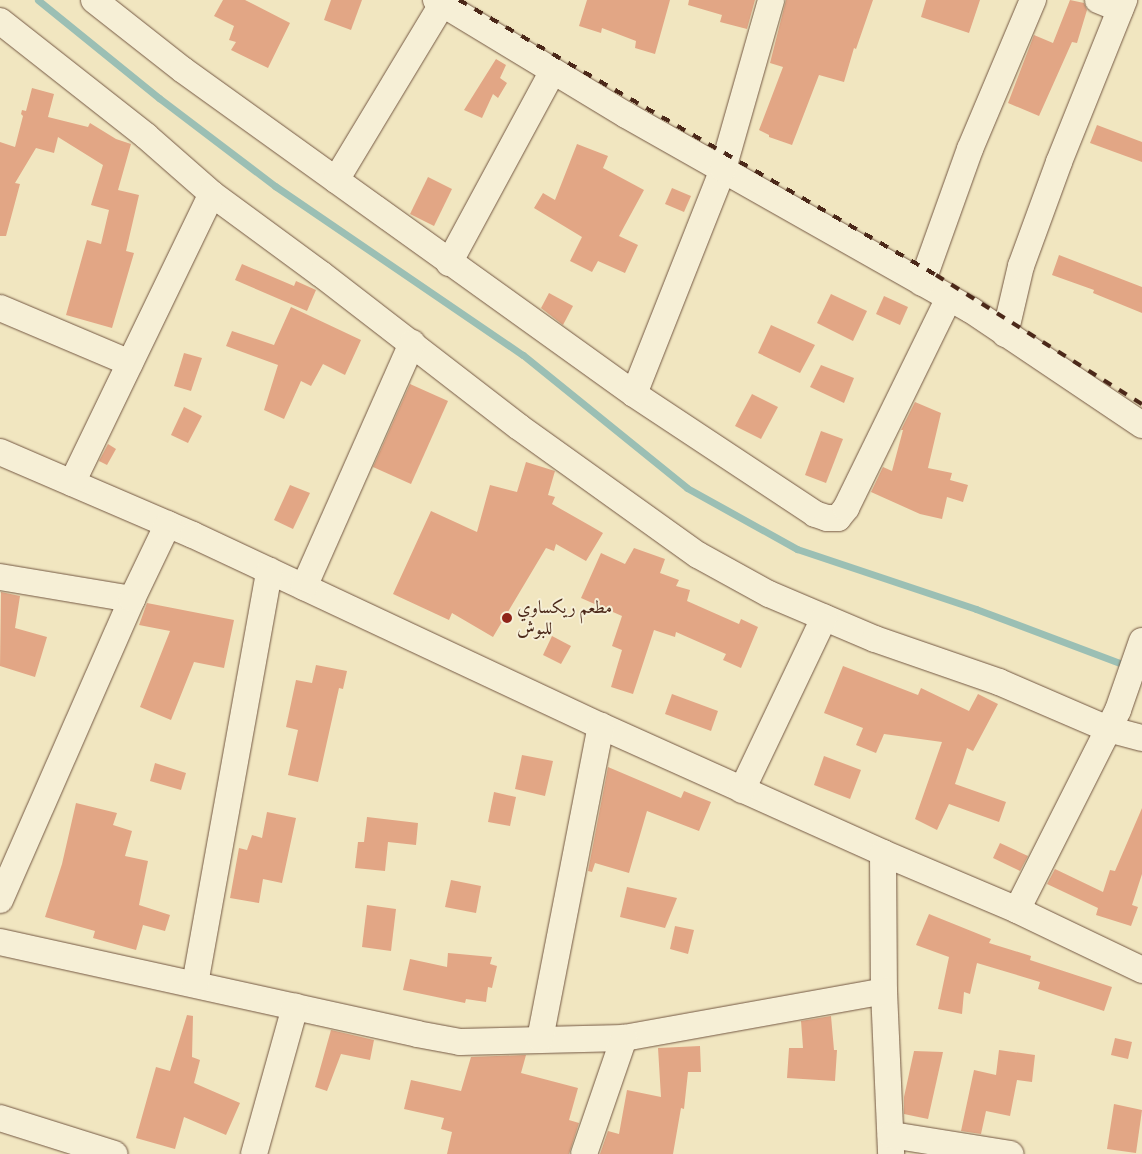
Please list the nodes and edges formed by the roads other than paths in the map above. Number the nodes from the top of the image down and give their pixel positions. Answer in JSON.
{"nodes":[{"id":1,"x":94,"y":0,"type":"edge"},
{"id":2,"x":771,"y":0,"type":"edge"},
{"id":3,"x":1033,"y":0,"type":"edge"},
{"id":4,"x":439,"y":2,"type":"edge"},
{"id":5,"x":1114,"y":3,"type":"edge"},
{"id":6,"x":470,"y":10,"type":"edge"},
{"id":7,"x":0,"y":21,"type":"edge"},
{"id":8,"x":553,"y":71,"type":"junction"},
{"id":9,"x":723,"y":169,"type":"junction"},
{"id":10,"x":336,"y":180,"type":"junction"},
{"id":11,"x":212,"y":194,"type":"junction"},
{"id":12,"x":449,"y":262,"type":"junction"},
{"id":13,"x":922,"y":283,"type":"junction"},
{"id":14,"x":949,"y":298,"type":"junction"},
{"id":15,"x":0,"y":308,"type":"edge"},
{"id":16,"x":1004,"y":334,"type":"junction"},
{"id":17,"x":412,"y":343,"type":"junction"},
{"id":18,"x":130,"y":363,"type":"junction"},
{"id":19,"x":634,"y":394,"type":"junction"},
{"id":20,"x":1142,"y":425,"type":"edge"},
{"id":21,"x":0,"y":452,"type":"edge"},
{"id":22,"x":72,"y":483,"type":"junction"},
{"id":23,"x":168,"y":524,"type":"junction"},
{"id":24,"x":269,"y":571,"type":"junction"},
{"id":25,"x":0,"y":577,"type":"edge"},
{"id":26,"x":304,"y":587,"type":"junction"},
{"id":27,"x":132,"y":599,"type":"junction"},
{"id":28,"x":824,"y":618,"type":"junction"},
{"id":29,"x":1142,"y":642,"type":"edge"},
{"id":30,"x":1113,"y":719,"type":"junction"},
{"id":31,"x":601,"y":726,"type":"junction"},
{"id":32,"x":1142,"y":738,"type":"edge"},
{"id":33,"x":742,"y":790,"type":"junction"},
{"id":34,"x":883,"y":854,"type":"junction"},
{"id":35,"x":2,"y":891,"type":"edge"},
{"id":36,"x":1017,"y":910,"type":"junction"},
{"id":37,"x":0,"y":942,"type":"edge"},
{"id":38,"x":1142,"y":970,"type":"edge"},
{"id":39,"x":196,"y":984,"type":"junction"},
{"id":40,"x":884,"y":991,"type":"junction"},
{"id":41,"x":295,"y":1007,"type":"junction"},
{"id":42,"x":624,"y":1038,"type":"junction"},
{"id":43,"x":540,"y":1039,"type":"junction"},
{"id":44,"x":0,"y":1118,"type":"edge"},
{"id":45,"x":891,"y":1144,"type":"edge"},
{"id":46,"x":114,"y":1154,"type":"edge"},
{"id":47,"x":254,"y":1154,"type":"edge"},
{"id":48,"x":584,"y":1154,"type":"edge"},
{"id":49,"x":1010,"y":1154,"type":"edge"}],
"edges":[{"from":1,"to":10,"type":"street"},
{"from":2,"to":9,"type":"street"},
{"from":3,"to":13,"type":"street"},
{"from":4,"to":6,"type":"street"},
{"from":4,"to":10,"type":"street"},
{"from":5,"to":16,"type":"street"},
{"from":6,"to":8,"type":"street"},
{"from":7,"to":11,"type":"street"},
{"from":8,"to":9,"type":"street"},
{"from":8,"to":12,"type":"street"},
{"from":9,"to":13,"type":"street"},
{"from":9,"to":19,"type":"street"},
{"from":10,"to":12,"type":"street"},
{"from":11,"to":17,"type":"street"},
{"from":11,"to":18,"type":"street"},
{"from":12,"to":19,"type":"street"},
{"from":13,"to":14,"type":"street"},
{"from":14,"to":16,"type":"street"},
{"from":14,"to":19,"type":"street"},
{"from":15,"to":18,"type":"street"},
{"from":16,"to":20,"type":"street"},
{"from":17,"to":26,"type":"street"},
{"from":17,"to":28,"type":"street"},
{"from":18,"to":22,"type":"street"},
{"from":21,"to":22,"type":"street"},
{"from":22,"to":23,"type":"street"},
{"from":23,"to":24,"type":"street"},
{"from":23,"to":27,"type":"street"},
{"from":24,"to":26,"type":"street"},
{"from":24,"to":39,"type":"street"},
{"from":25,"to":27,"type":"street"},
{"from":26,"to":31,"type":"street"},
{"from":27,"to":35,"type":"street"},
{"from":28,"to":30,"type":"street"},
{"from":28,"to":33,"type":"street"},
{"from":29,"to":30,"type":"street"},
{"from":30,"to":32,"type":"street"},
{"from":30,"to":36,"type":"street"},
{"from":31,"to":33,"type":"street"},
{"from":31,"to":43,"type":"street"},
{"from":33,"to":34,"type":"street"},
{"from":34,"to":36,"type":"street"},
{"from":34,"to":40,"type":"street"},
{"from":36,"to":38,"type":"street"},
{"from":37,"to":39,"type":"street"},
{"from":39,"to":41,"type":"street"},
{"from":40,"to":42,"type":"street"},
{"from":40,"to":45,"type":"street"},
{"from":41,"to":43,"type":"street"},
{"from":41,"to":47,"type":"street"},
{"from":42,"to":43,"type":"street"},
{"from":42,"to":48,"type":"street"},
{"from":44,"to":46,"type":"street"},
{"from":45,"to":49,"type":"street"}]}
